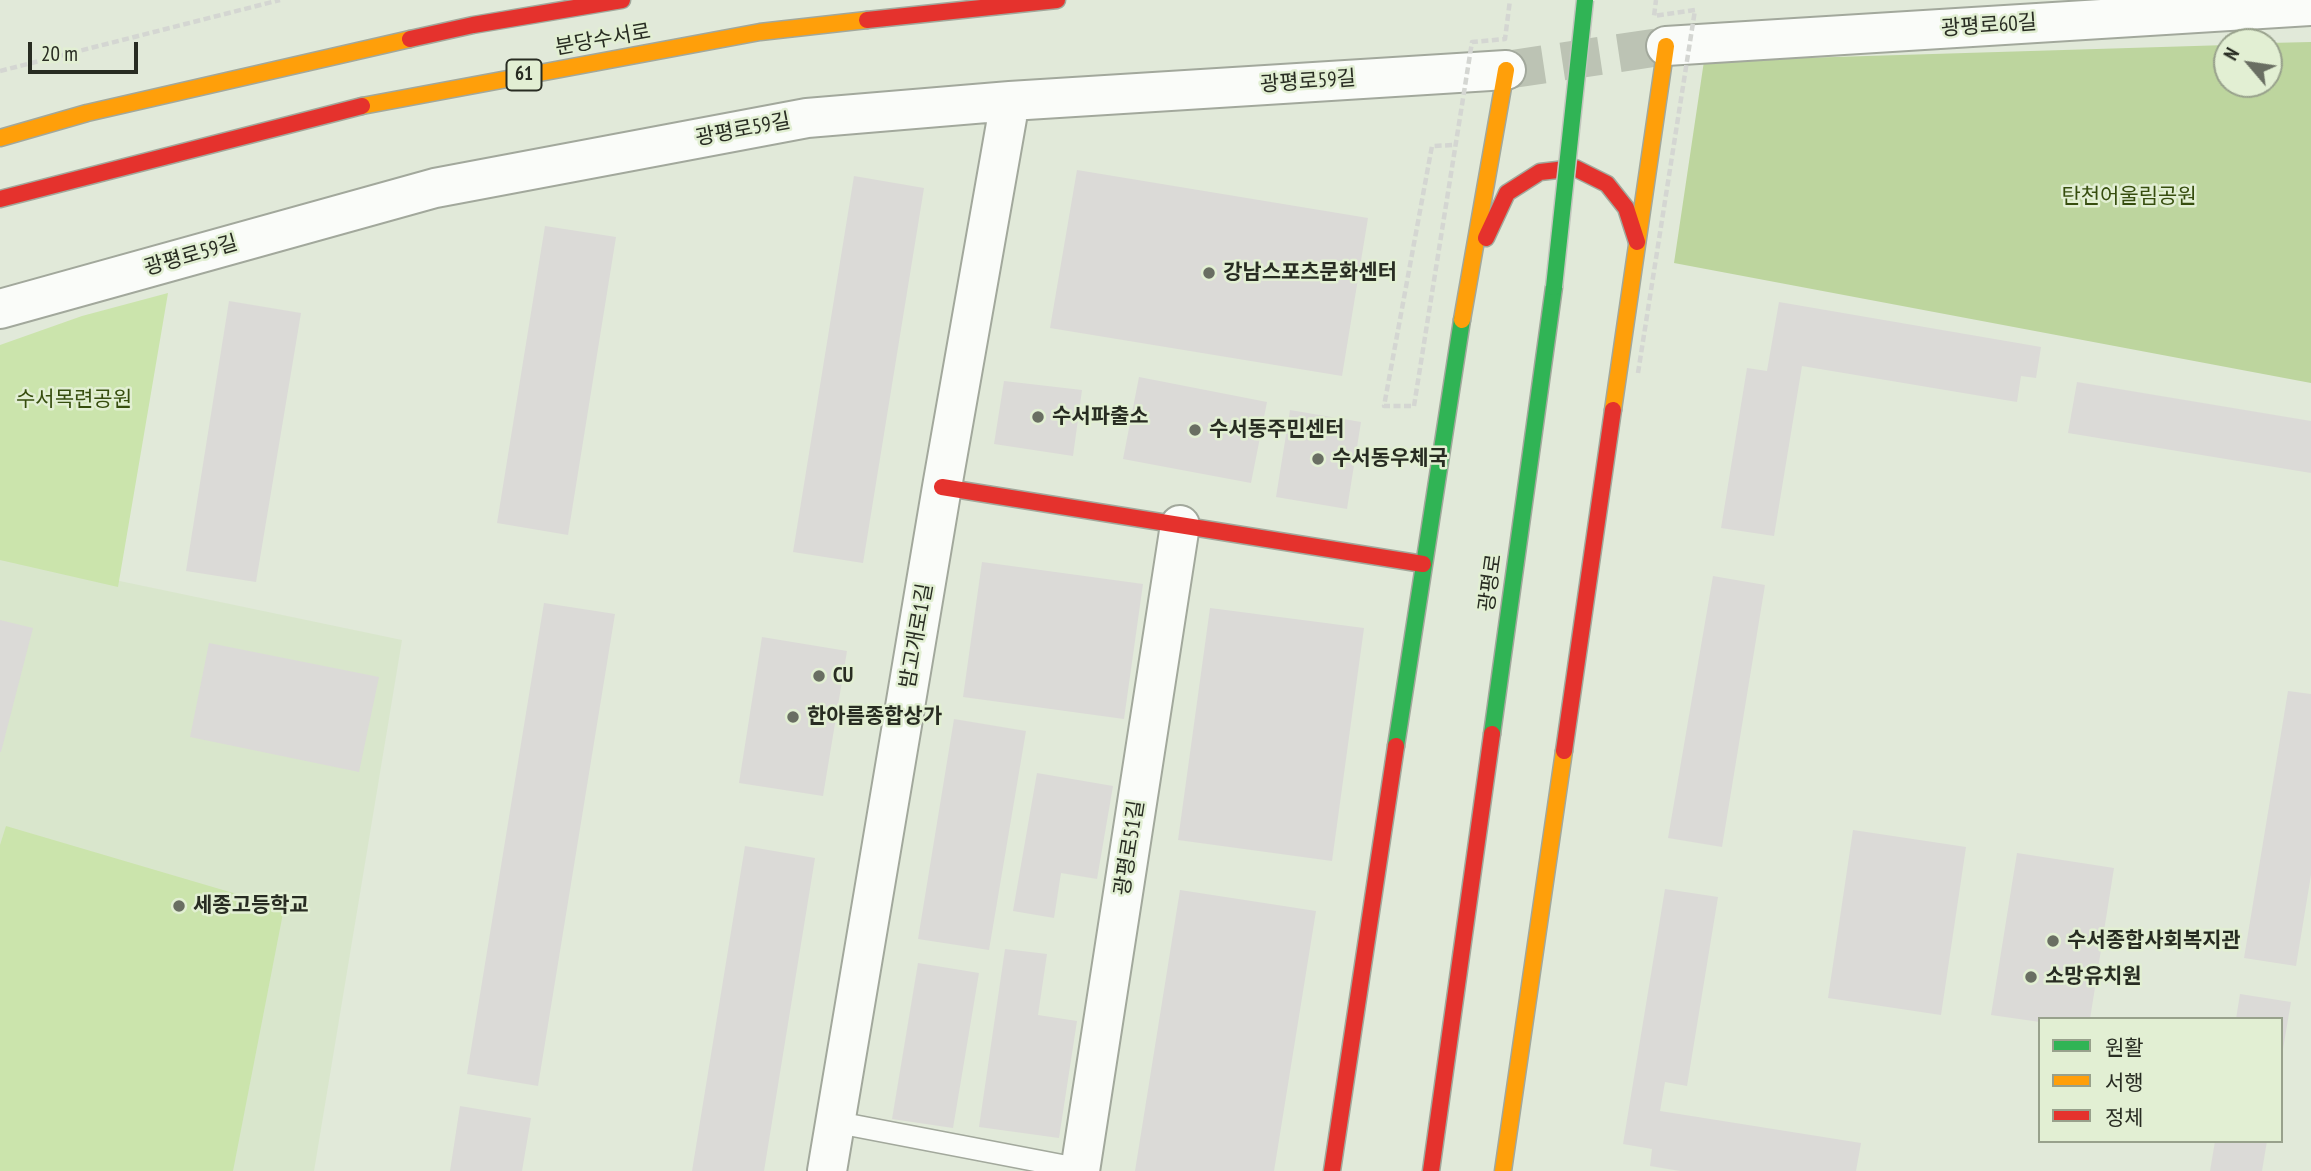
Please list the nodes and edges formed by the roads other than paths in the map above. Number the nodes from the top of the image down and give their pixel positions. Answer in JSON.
{"nodes":[{"id":1,"x":622,"y":0,"type":"edge"},
{"id":2,"x":1057,"y":0,"type":"edge"},
{"id":3,"x":1585,"y":0,"type":"edge"},
{"id":4,"x":2311,"y":6,"type":"edge"},
{"id":5,"x":1666,"y":46,"type":"joint"},
{"id":6,"x":1506,"y":69,"type":"joint"},
{"id":7,"x":1010,"y":101,"type":"junction"},
{"id":8,"x":0,"y":138,"type":"edge"},
{"id":9,"x":0,"y":199,"type":"edge"},
{"id":10,"x":1637,"y":242,"type":"junction"},
{"id":11,"x":1469,"y":274,"type":"junction"},
{"id":12,"x":0,"y":309,"type":"edge"},
{"id":13,"x":942,"y":487,"type":"junction"},
{"id":14,"x":1180,"y":525,"type":"junction"},
{"id":15,"x":1423,"y":564,"type":"junction"},
{"id":16,"x":835,"y":1122,"type":"junction"},
{"id":17,"x":1080,"y":1170,"type":"edge"},
{"id":18,"x":827,"y":1171,"type":"edge"},
{"id":19,"x":1332,"y":1171,"type":"edge"},
{"id":20,"x":1431,"y":1171,"type":"edge"},
{"id":21,"x":1503,"y":1171,"type":"edge"}],
"edges":[{"from":1,"to":8,"type":"main road","name":"분당수서로"},
{"from":2,"to":9,"type":"main road","name":"분당수서로","number":"61"},
{"from":3,"to":20,"type":"main road","name":"광평로","bridge":true},
{"from":4,"to":5,"type":"street","name":"광평로60길"},
{"from":5,"to":10,"type":"main road"},
{"from":6,"to":7,"type":"street","name":"광평로59길"},
{"from":6,"to":11,"type":"main road"},
{"from":7,"to":12,"type":"street","name":"광평로59길"},
{"from":7,"to":13,"type":"street","name":"밤고개로1길"},
{"from":10,"to":11,"type":"main road"},
{"from":10,"to":21,"type":"main road"},
{"from":11,"to":15,"type":"main road"},
{"from":13,"to":14,"type":"main road"},
{"from":13,"to":16,"type":"street","name":"밤고개로1길"},
{"from":14,"to":15,"type":"main road"},
{"from":14,"to":17,"type":"street","name":"광평로51길"},
{"from":15,"to":19,"type":"main road"},
{"from":16,"to":17,"type":"lane"},
{"from":16,"to":18,"type":"street","name":"밤고개로1길"}]}
